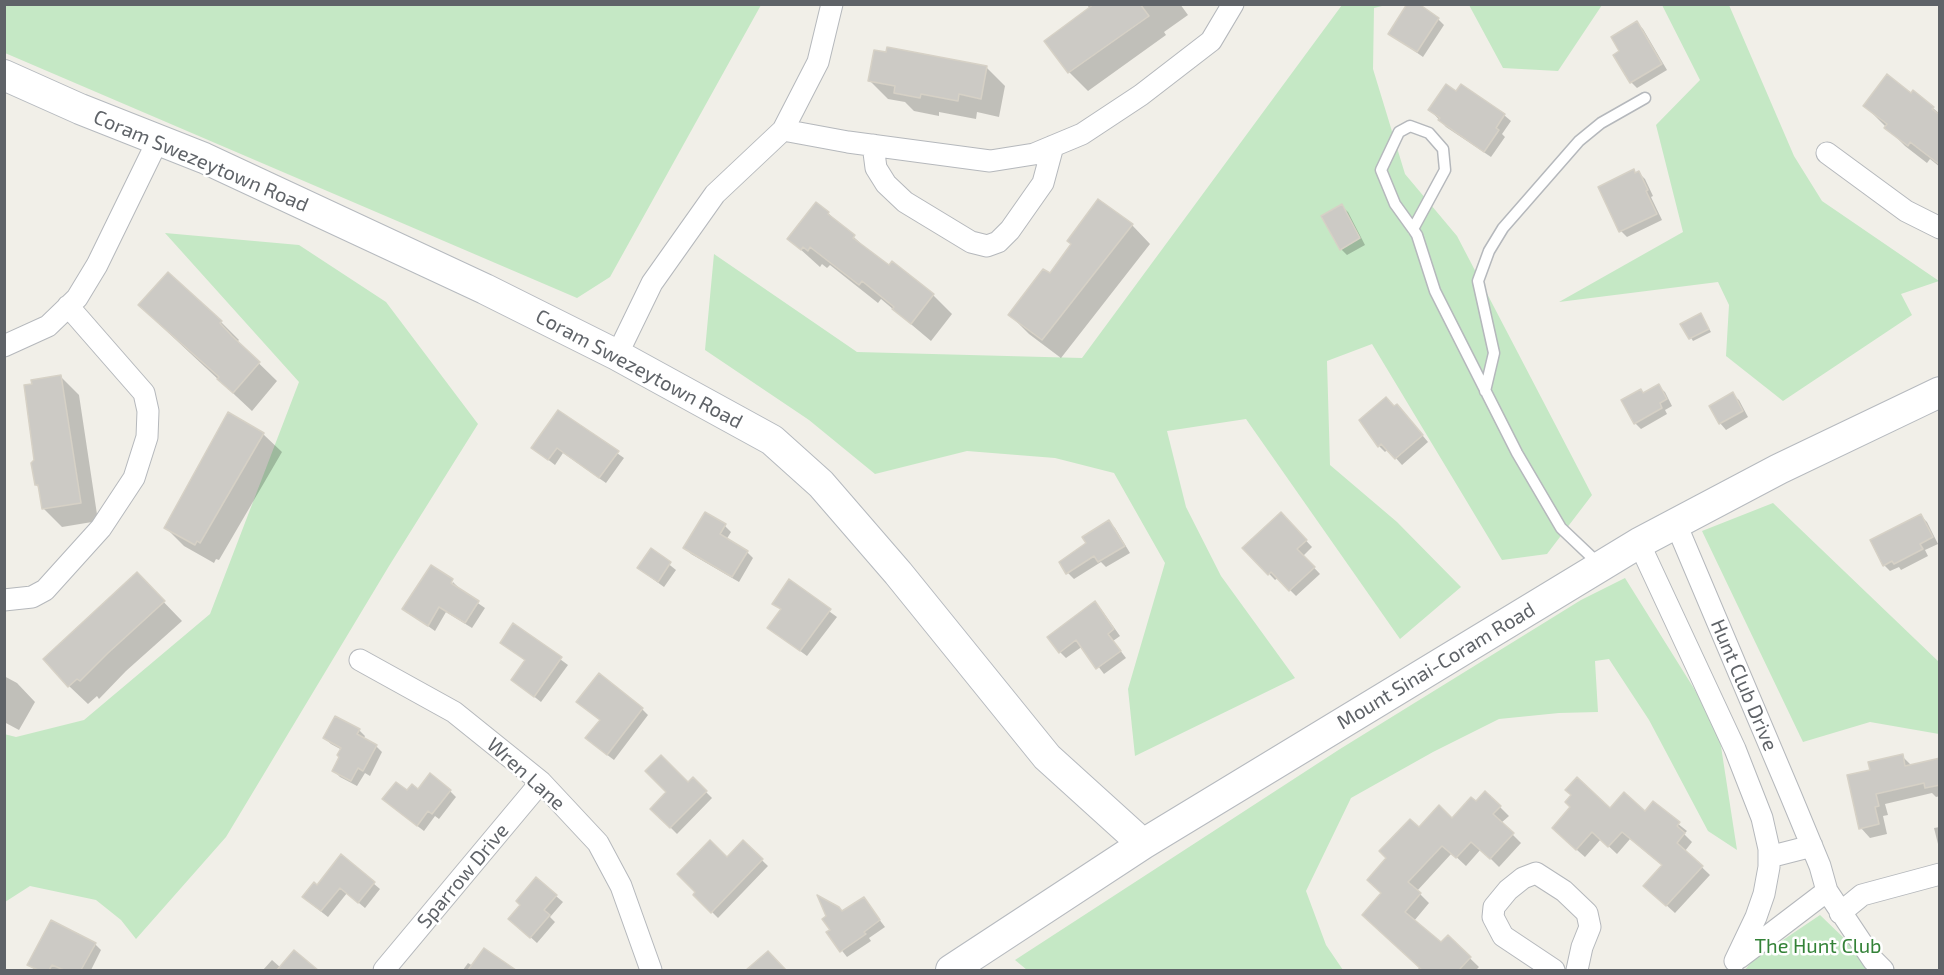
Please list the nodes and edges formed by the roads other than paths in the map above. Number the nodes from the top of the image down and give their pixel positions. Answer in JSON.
{"nodes":[{"id":1,"x":832,"y":4,"type":"edge"},
{"id":2,"x":1233,"y":4,"type":"edge"},
{"id":3,"x":4,"y":75,"type":"edge"},
{"id":4,"x":1645,"y":98,"type":"dead end"},
{"id":5,"x":783,"y":130,"type":"junction"},
{"id":6,"x":158,"y":140,"type":"junction"},
{"id":7,"x":873,"y":145,"type":"junction"},
{"id":8,"x":1053,"y":146,"type":"junction"},
{"id":9,"x":1827,"y":153,"type":"dead end"},
{"id":10,"x":1940,"y":228,"type":"edge"},
{"id":11,"x":1413,"y":229,"type":"junction"},
{"id":12,"x":68,"y":306,"type":"junction"},
{"id":13,"x":4,"y":346,"type":"edge"},
{"id":14,"x":617,"y":356,"type":"junction"},
{"id":15,"x":1485,"y":391,"type":"junction"},
{"id":16,"x":1940,"y":392,"type":"edge"},
{"id":17,"x":1676,"y":524,"type":"junction"},
{"id":18,"x":1639,"y":543,"type":"junction"},
{"id":19,"x":1601,"y":566,"type":"junction"},
{"id":20,"x":4,"y":600,"type":"edge"},
{"id":21,"x":360,"y":660,"type":"dead end"},
{"id":22,"x":541,"y":782,"type":"junction"},
{"id":23,"x":1143,"y":844,"type":"junction"},
{"id":24,"x":1812,"y":846,"type":"junction"},
{"id":25,"x":1769,"y":857,"type":"junction"},
{"id":26,"x":1940,"y":874,"type":"edge"},
{"id":27,"x":1827,"y":891,"type":"junction"},
{"id":28,"x":1840,"y":913,"type":"junction"},
{"id":29,"x":1731,"y":966,"type":"edge"},
{"id":30,"x":384,"y":970,"type":"edge"},
{"id":31,"x":651,"y":970,"type":"edge"},
{"id":32,"x":951,"y":970,"type":"edge"},
{"id":33,"x":1554,"y":970,"type":"edge"},
{"id":34,"x":1577,"y":970,"type":"edge"},
{"id":35,"x":1883,"y":970,"type":"edge"}],
"edges":[{"from":1,"to":5,"type":"street"},
{"from":2,"to":8,"type":"street"},
{"from":3,"to":6,"type":"street","name":"Coram Swezeytown Road"},
{"from":4,"to":15,"type":"lane"},
{"from":5,"to":7,"type":"street"},
{"from":5,"to":14,"type":"street"},
{"from":6,"to":12,"type":"street"},
{"from":6,"to":14,"type":"street","name":"Coram Swezeytown Road"},
{"from":7,"to":8,"type":"street"},
{"from":7,"to":8,"type":"street"},
{"from":9,"to":10,"type":"street"},
{"from":11,"to":11,"type":"lane"},
{"from":11,"to":15,"type":"lane"},
{"from":12,"to":13,"type":"street"},
{"from":12,"to":20,"type":"street"},
{"from":14,"to":23,"type":"street","name":"Coram Swezeytown Road"},
{"from":15,"to":19,"type":"lane"},
{"from":16,"to":17,"type":"street","name":"Mount Sinai-Coram Road"},
{"from":17,"to":18,"type":"street","name":"Mount Sinai-Coram Road"},
{"from":17,"to":24,"type":"street","name":"Hunt Club Drive"},
{"from":18,"to":19,"type":"street","name":"Mount Sinai-Coram Road"},
{"from":18,"to":25,"type":"street","name":"Hunt Club Drive"},
{"from":19,"to":23,"type":"street","name":"Mount Sinai-Coram Road"},
{"from":21,"to":22,"type":"street","name":"Wren Lane"},
{"from":22,"to":30,"type":"street","name":"Sparrow Drive"},
{"from":22,"to":31,"type":"street","name":"Wren Lane"},
{"from":23,"to":32,"type":"street","name":"Mount Sinai-Coram Road"},
{"from":24,"to":25,"type":"street"},
{"from":24,"to":27,"type":"street","name":"Hunt Club Drive"},
{"from":25,"to":29,"type":"street","name":"Hunt Club Drive"},
{"from":26,"to":28,"type":"street"},
{"from":27,"to":28,"type":"street","name":"Hunt Club Drive"},
{"from":27,"to":29,"type":"street","name":"Hunt Club Drive"},
{"from":28,"to":35,"type":"street","name":"Hunt Club Drive"},
{"from":33,"to":34,"type":"street"}]}
